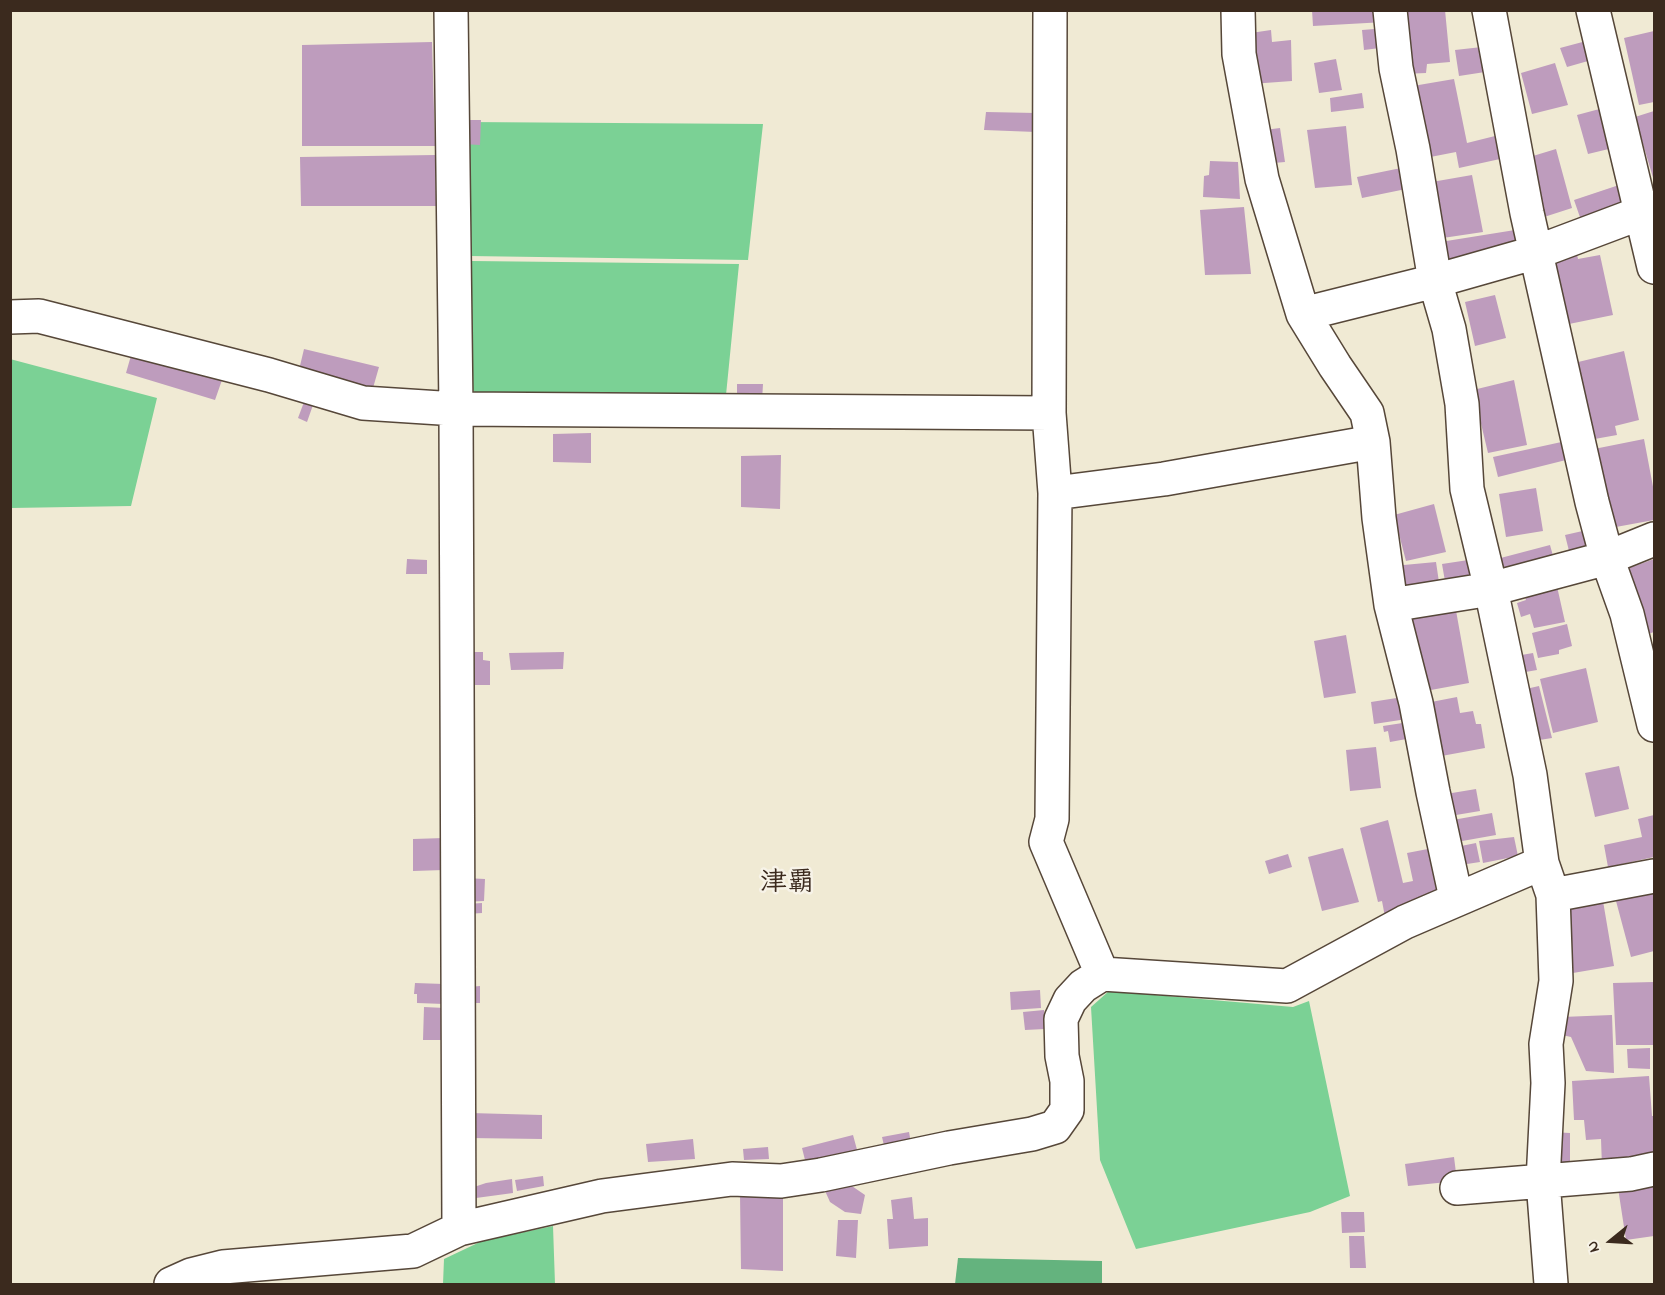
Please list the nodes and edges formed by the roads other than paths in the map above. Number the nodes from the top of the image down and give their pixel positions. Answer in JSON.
{"nodes":[{"id":1,"x":451,"y":10,"type":"edge"},
{"id":2,"x":1050,"y":10,"type":"edge"},
{"id":3,"x":1238,"y":10,"type":"edge"},
{"id":4,"x":1390,"y":10,"type":"edge"},
{"id":5,"x":1489,"y":10,"type":"edge"},
{"id":6,"x":1593,"y":10,"type":"edge"},
{"id":7,"x":1648,"y":210,"type":"edge"},
{"id":8,"x":1537,"y":252,"type":"junction"},
{"id":9,"x":1654,"y":267,"type":"edge"},
{"id":10,"x":1435,"y":281,"type":"junction"},
{"id":11,"x":1303,"y":314,"type":"junction"},
{"id":12,"x":10,"y":317,"type":"edge"},
{"id":13,"x":456,"y":409,"type":"junction"},
{"id":14,"x":1049,"y":413,"type":"junction"},
{"id":15,"x":1373,"y":442,"type":"junction"},
{"id":16,"x":1055,"y":493,"type":"junction"},
{"id":17,"x":1654,"y":539,"type":"edge"},
{"id":18,"x":1606,"y":558,"type":"junction"},
{"id":19,"x":1491,"y":589,"type":"junction"},
{"id":20,"x":1391,"y":605,"type":"junction"},
{"id":21,"x":1654,"y":725,"type":"edge"},
{"id":22,"x":1542,"y":863,"type":"junction"},
{"id":23,"x":1654,"y":876,"type":"edge"},
{"id":24,"x":1553,"y":895,"type":"junction"},
{"id":25,"x":1456,"y":898,"type":"junction"},
{"id":26,"x":1102,"y":974,"type":"junction"},
{"id":27,"x":1654,"y":1169,"type":"edge"},
{"id":28,"x":1543,"y":1181,"type":"junction"},
{"id":29,"x":1457,"y":1188,"type":"dead end"},
{"id":30,"x":459,"y":1229,"type":"junction"},
{"id":31,"x":171,"y":1284,"type":"edge"},
{"id":32,"x":1551,"y":1284,"type":"edge"}],
"edges":[{"from":1,"to":13,"type":"street"},
{"from":2,"to":14,"type":"street"},
{"from":3,"to":11,"type":"street"},
{"from":4,"to":10,"type":"street"},
{"from":5,"to":8,"type":"street"},
{"from":6,"to":7,"type":"street"},
{"from":7,"to":8,"type":"street"},
{"from":7,"to":9,"type":"street"},
{"from":8,"to":10,"type":"street"},
{"from":8,"to":18,"type":"street"},
{"from":10,"to":11,"type":"street"},
{"from":10,"to":19,"type":"street"},
{"from":11,"to":15,"type":"street"},
{"from":12,"to":13,"type":"street"},
{"from":13,"to":14,"type":"street"},
{"from":13,"to":30,"type":"street"},
{"from":14,"to":16,"type":"street"},
{"from":15,"to":16,"type":"street"},
{"from":15,"to":20,"type":"street"},
{"from":16,"to":26,"type":"street"},
{"from":17,"to":18,"type":"street"},
{"from":18,"to":19,"type":"street"},
{"from":18,"to":21,"type":"street"},
{"from":19,"to":20,"type":"street"},
{"from":19,"to":22,"type":"street"},
{"from":20,"to":25,"type":"street"},
{"from":22,"to":24,"type":"street"},
{"from":22,"to":25,"type":"street"},
{"from":23,"to":24,"type":"street"},
{"from":24,"to":28,"type":"street"},
{"from":25,"to":26,"type":"street"},
{"from":26,"to":30,"type":"street"},
{"from":27,"to":28,"type":"street"},
{"from":28,"to":29,"type":"street"},
{"from":28,"to":32,"type":"street"},
{"from":30,"to":31,"type":"street"}]}
